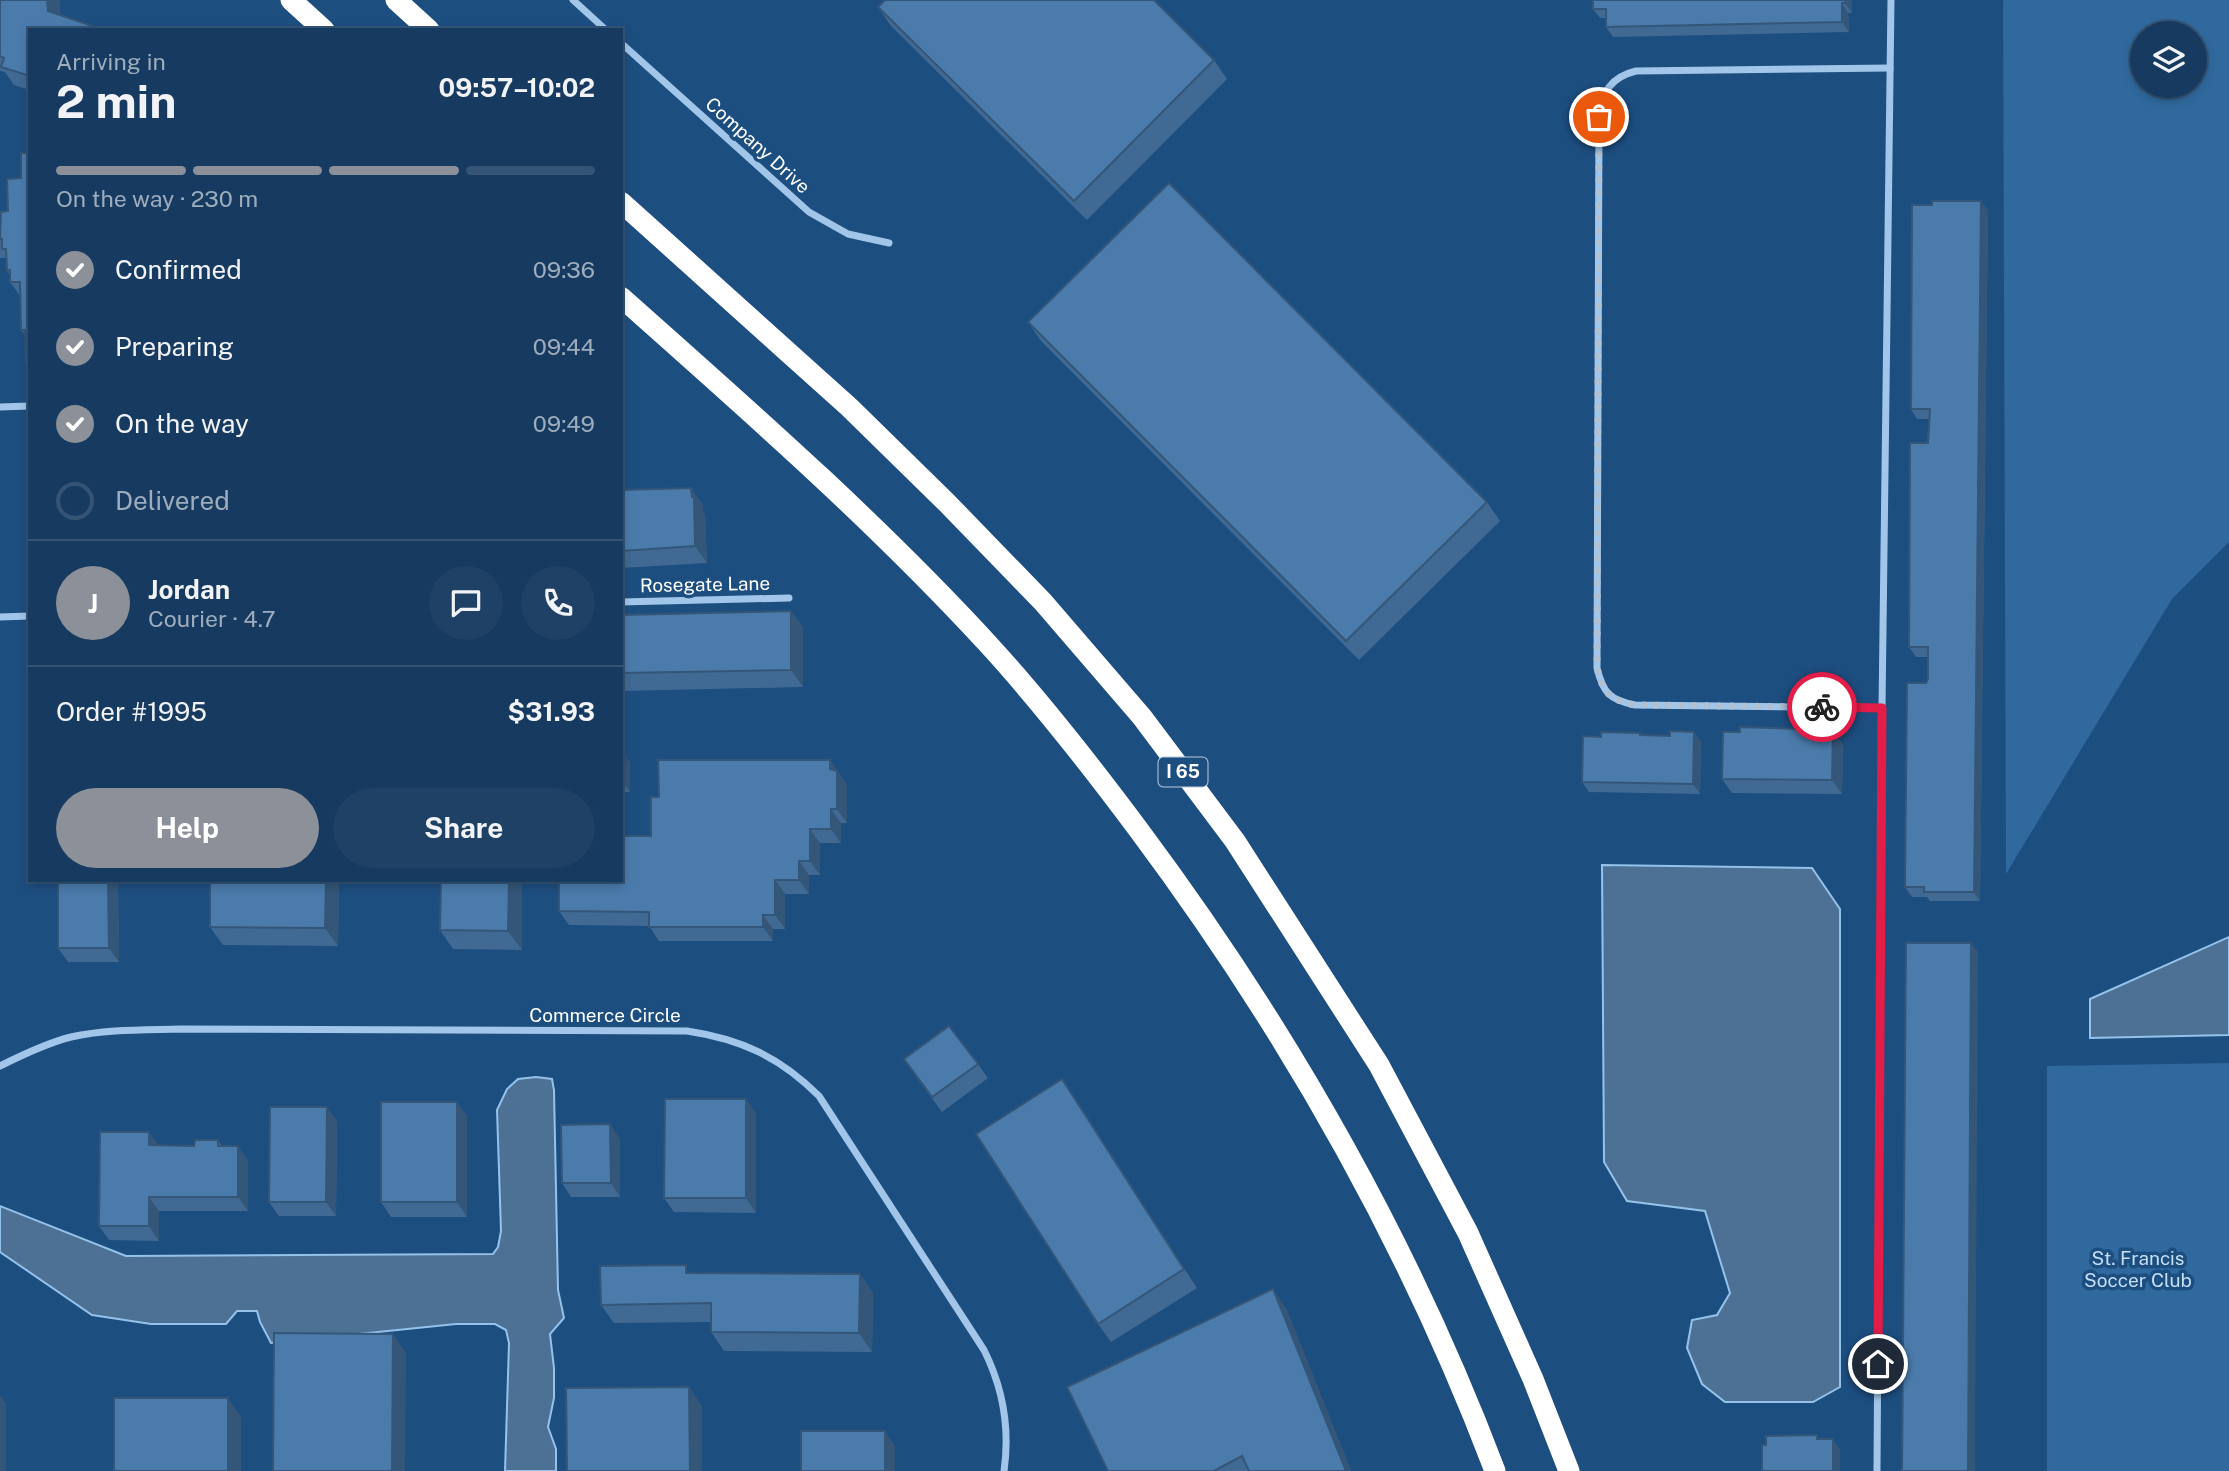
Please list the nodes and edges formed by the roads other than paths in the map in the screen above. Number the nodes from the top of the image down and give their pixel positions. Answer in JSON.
{"nodes":[{"id":1,"x":291,"y":0,"type":"edge"},
{"id":2,"x":396,"y":0,"type":"edge"},
{"id":3,"x":573,"y":0,"type":"edge"},
{"id":4,"x":1891,"y":0,"type":"edge"},
{"id":5,"x":322,"y":28,"type":"edge"},
{"id":6,"x":427,"y":28,"type":"edge"},
{"id":7,"x":604,"y":28,"type":"edge"},
{"id":8,"x":623,"y":45,"type":"edge"},
{"id":9,"x":1890,"y":68,"type":"junction"},
{"id":10,"x":623,"y":204,"type":"edge"},
{"id":11,"x":889,"y":243,"type":"dead end"},
{"id":12,"x":623,"y":299,"type":"edge"},
{"id":13,"x":28,"y":406,"type":"edge"},
{"id":14,"x":0,"y":407,"type":"edge"},
{"id":15,"x":789,"y":597,"type":"dead end"},
{"id":16,"x":623,"y":602,"type":"edge"},
{"id":17,"x":28,"y":616,"type":"edge"},
{"id":18,"x":0,"y":617,"type":"edge"},
{"id":19,"x":1882,"y":708,"type":"junction"},
{"id":20,"x":0,"y":1066,"type":"edge"},
{"id":21,"x":1004,"y":1471,"type":"edge"},
{"id":22,"x":1495,"y":1471,"type":"edge"},
{"id":23,"x":1569,"y":1471,"type":"edge"},
{"id":24,"x":1877,"y":1471,"type":"edge"}],
"edges":[{"from":1,"to":5,"type":"highway"},
{"from":2,"to":6,"type":"highway"},
{"from":3,"to":7,"type":"street"},
{"from":4,"to":9,"type":"street"},
{"from":8,"to":11,"type":"street","name":"Company Drive"},
{"from":9,"to":19,"type":"street"},
{"from":9,"to":19,"type":"street"},
{"from":10,"to":23,"type":"highway","number":"I 65"},
{"from":12,"to":22,"type":"highway"},
{"from":13,"to":14,"type":"street"},
{"from":15,"to":16,"type":"street","name":"Rosegate Lane"},
{"from":17,"to":18,"type":"street"},
{"from":19,"to":24,"type":"street"},
{"from":20,"to":21,"type":"street","name":"Commerce Circle"}]}
